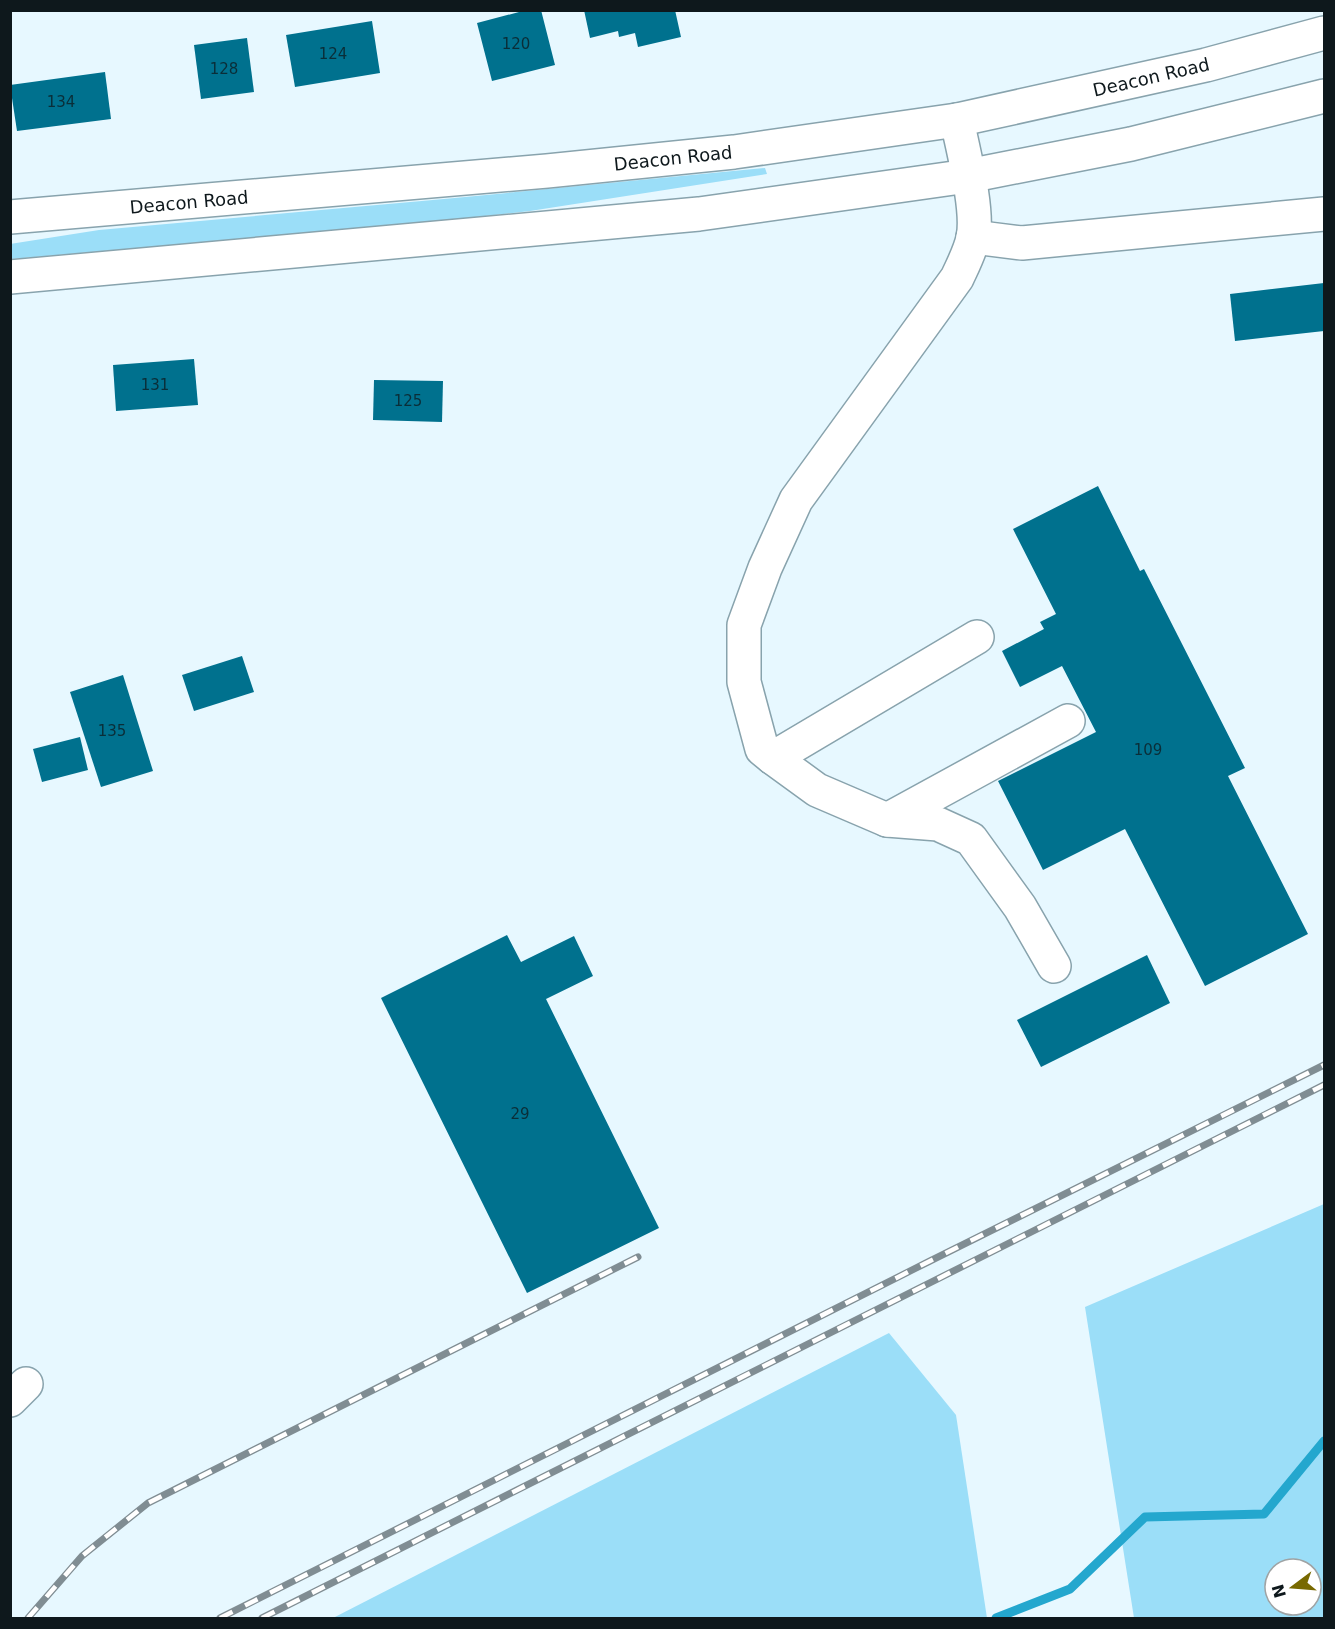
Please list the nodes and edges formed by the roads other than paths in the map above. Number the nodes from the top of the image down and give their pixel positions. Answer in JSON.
{"nodes":[{"id":1,"x":1324,"y":33,"type":"edge"},
{"id":2,"x":1324,"y":96,"type":"edge"},
{"id":3,"x":957,"y":120,"type":"junction"},
{"id":4,"x":968,"y":176,"type":"junction"},
{"id":5,"x":1324,"y":214,"type":"edge"},
{"id":6,"x":10,"y":218,"type":"edge"},
{"id":7,"x":973,"y":237,"type":"junction"},
{"id":8,"x":10,"y":277,"type":"edge"},
{"id":9,"x":977,"y":637,"type":"dead end"},
{"id":10,"x":1068,"y":721,"type":"dead end"},
{"id":11,"x":773,"y":758,"type":"junction"},
{"id":12,"x":887,"y":820,"type":"junction"},
{"id":13,"x":1054,"y":966,"type":"dead end"}],
"edges":[{"from":1,"to":3,"type":"main road","name":"Deacon Road"},
{"from":2,"to":4,"type":"main road"},
{"from":3,"to":4,"type":"main road"},
{"from":3,"to":6,"type":"main road","name":"Deacon Road"},
{"from":4,"to":7,"type":"main road"},
{"from":4,"to":8,"type":"main road"},
{"from":5,"to":7,"type":"main road"},
{"from":7,"to":11,"type":"main road"},
{"from":9,"to":11,"type":"main road"},
{"from":10,"to":12,"type":"main road"},
{"from":11,"to":12,"type":"main road"},
{"from":12,"to":13,"type":"main road"}]}
